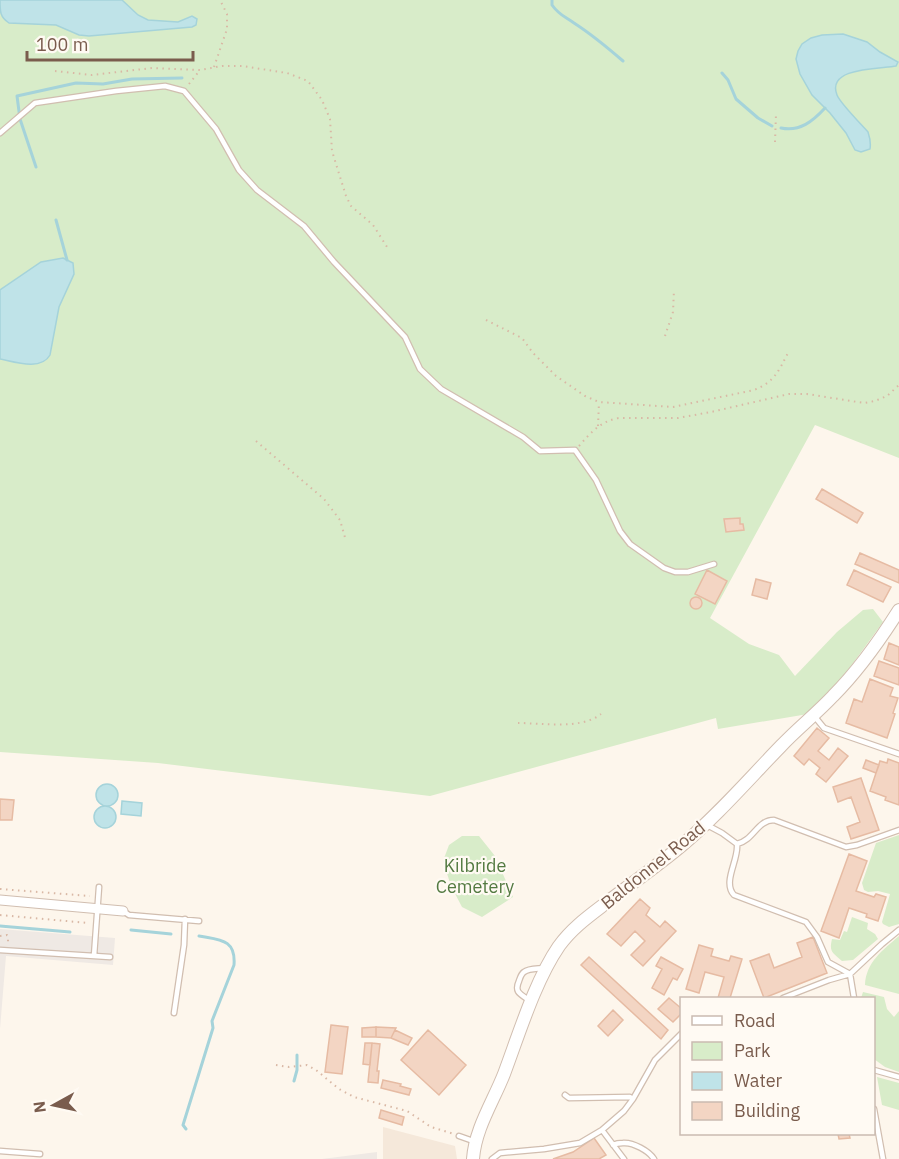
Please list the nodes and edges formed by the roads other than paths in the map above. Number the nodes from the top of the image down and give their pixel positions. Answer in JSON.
{"nodes":[{"id":1,"x":0,"y":133,"type":"edge"},
{"id":2,"x":714,"y":564,"type":"dead end"},
{"id":3,"x":899,"y":610,"type":"edge"},
{"id":4,"x":814,"y":715,"type":"junction"},
{"id":5,"x":899,"y":754,"type":"edge"},
{"id":6,"x":705,"y":824,"type":"junction"},
{"id":7,"x":899,"y":830,"type":"edge"},
{"id":8,"x":737,"y":844,"type":"junction"},
{"id":9,"x":99,"y":887,"type":"dead end"},
{"id":10,"x":0,"y":900,"type":"edge"},
{"id":11,"x":98,"y":908,"type":"junction"},
{"id":12,"x":123,"y":911,"type":"joint"},
{"id":13,"x":185,"y":920,"type":"junction"},
{"id":14,"x":199,"y":921,"type":"dead end"},
{"id":15,"x":899,"y":930,"type":"edge"},
{"id":16,"x":0,"y":950,"type":"edge"},
{"id":17,"x":94,"y":956,"type":"junction"},
{"id":18,"x":110,"y":957,"type":"dead end"},
{"id":19,"x":547,"y":967,"type":"junction"},
{"id":20,"x":850,"y":974,"type":"junction"},
{"id":21,"x":788,"y":997,"type":"edge"},
{"id":22,"x":854,"y":997,"type":"edge"},
{"id":23,"x":532,"y":1001,"type":"junction"},
{"id":24,"x":174,"y":1013,"type":"dead end"},
{"id":25,"x":680,"y":1034,"type":"edge"},
{"id":26,"x":875,"y":1071,"type":"edge"},
{"id":27,"x":899,"y":1077,"type":"edge"},
{"id":28,"x":565,"y":1095,"type":"dead end"},
{"id":29,"x":633,"y":1099,"type":"junction"},
{"id":30,"x":875,"y":1119,"type":"edge"},
{"id":31,"x":602,"y":1130,"type":"junction"},
{"id":32,"x":459,"y":1136,"type":"road end"},
{"id":33,"x":476,"y":1142,"type":"junction"},
{"id":34,"x":613,"y":1145,"type":"junction"},
{"id":35,"x":0,"y":1151,"type":"edge"},
{"id":36,"x":40,"y":1154,"type":"dead end"},
{"id":37,"x":472,"y":1159,"type":"edge"},
{"id":38,"x":492,"y":1159,"type":"edge"},
{"id":39,"x":624,"y":1159,"type":"edge"},
{"id":40,"x":654,"y":1159,"type":"edge"},
{"id":41,"x":883,"y":1159,"type":"edge"}],
"edges":[{"from":1,"to":2,"type":"lane"},
{"from":3,"to":4,"type":"street","name":"Baldonnel Road"},
{"from":4,"to":5,"type":"lane"},
{"from":4,"to":6,"type":"street","name":"Baldonnel Road"},
{"from":6,"to":8,"type":"lane"},
{"from":6,"to":19,"type":"street","name":"Baldonnel Road"},
{"from":7,"to":8,"type":"lane"},
{"from":8,"to":20,"type":"lane"},
{"from":9,"to":11,"type":"lane"},
{"from":10,"to":11,"type":"street"},
{"from":11,"to":12,"type":"street"},
{"from":11,"to":17,"type":"lane"},
{"from":12,"to":13,"type":"lane"},
{"from":13,"to":14,"type":"lane"},
{"from":13,"to":24,"type":"lane"},
{"from":15,"to":20,"type":"lane"},
{"from":16,"to":17,"type":"lane"},
{"from":17,"to":18,"type":"lane"},
{"from":19,"to":23,"type":"street","name":"Baldonnel Road"},
{"from":19,"to":23,"type":"lane"},
{"from":20,"to":21,"type":"lane"},
{"from":20,"to":22,"type":"lane"},
{"from":23,"to":33,"type":"street","name":"Baldonnel Road"},
{"from":25,"to":29,"type":"lane"},
{"from":26,"to":27,"type":"lane"},
{"from":28,"to":29,"type":"lane"},
{"from":29,"to":31,"type":"lane"},
{"from":30,"to":41,"type":"lane"},
{"from":31,"to":34,"type":"lane"},
{"from":31,"to":38,"type":"lane"},
{"from":32,"to":33,"type":"lane"},
{"from":33,"to":37,"type":"street","name":"Baldonnel Road"},
{"from":34,"to":39,"type":"lane"},
{"from":34,"to":40,"type":"lane"},
{"from":35,"to":36,"type":"lane"}]}
